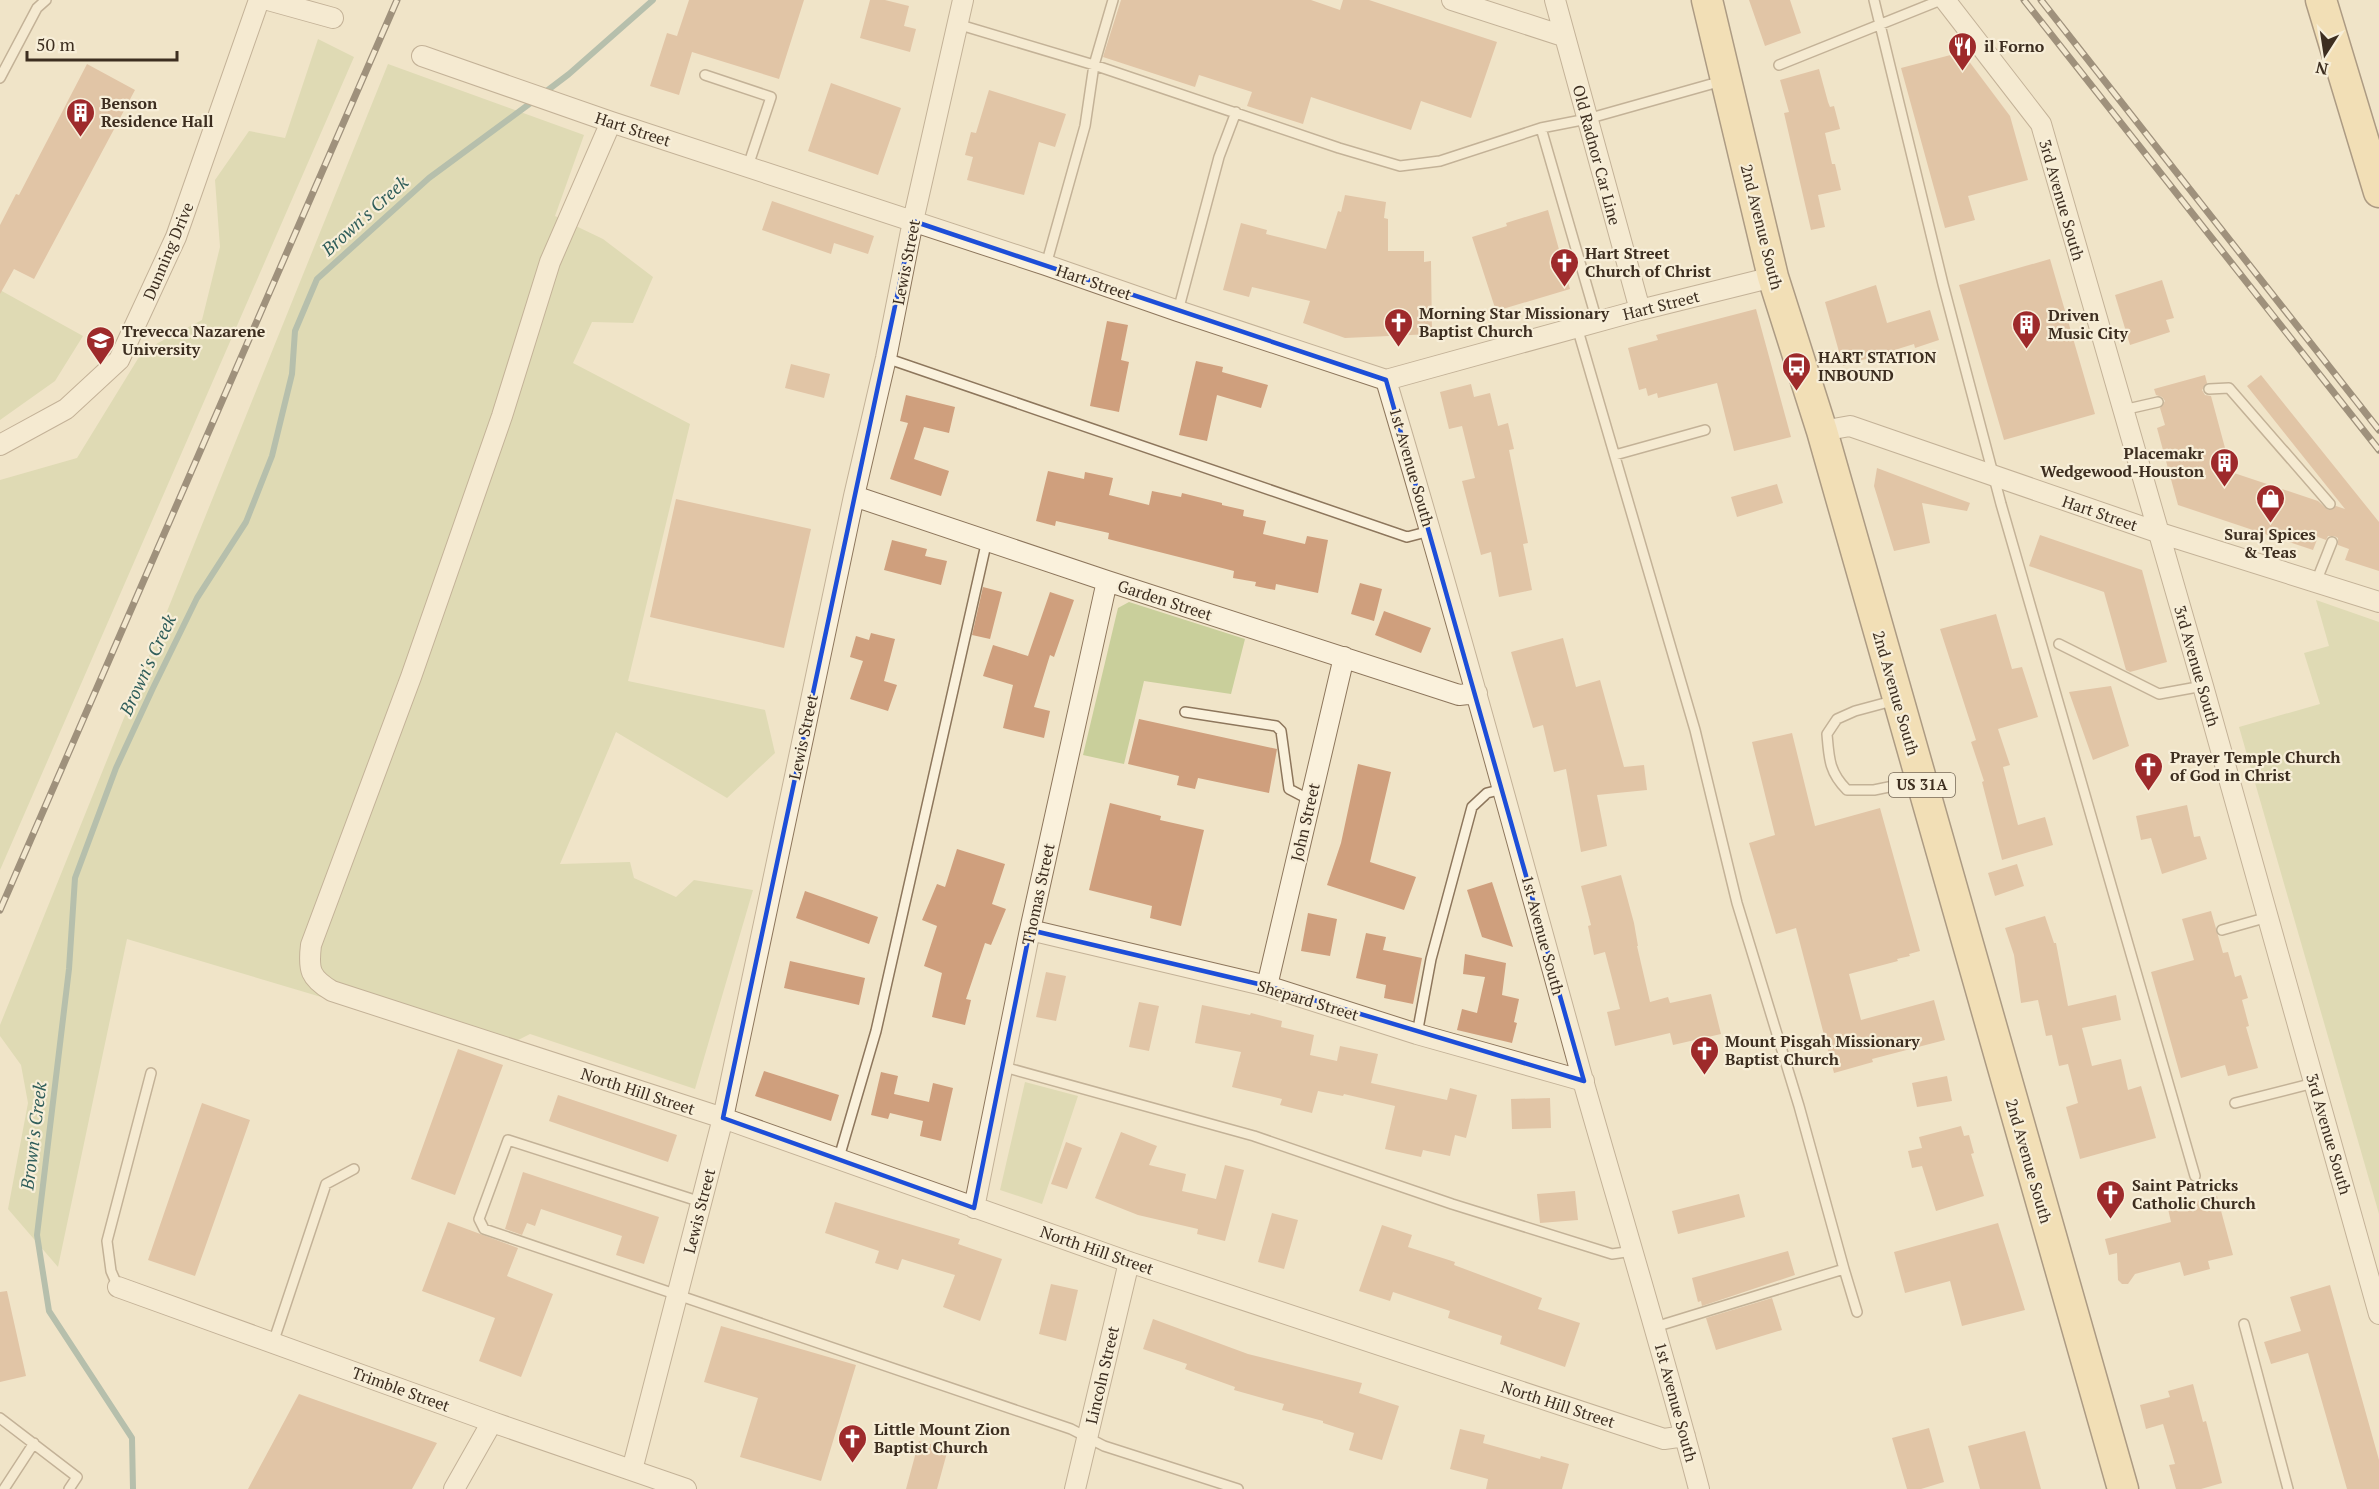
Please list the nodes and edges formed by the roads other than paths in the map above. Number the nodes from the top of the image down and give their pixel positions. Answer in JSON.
{"nodes":[{"id":1,"x":46,"y":0,"type":"edge"},
{"id":2,"x":259,"y":0,"type":"edge"},
{"id":3,"x":268,"y":0,"type":"edge"},
{"id":4,"x":963,"y":0,"type":"edge"},
{"id":5,"x":1113,"y":0,"type":"edge"},
{"id":6,"x":1452,"y":0,"type":"edge"},
{"id":7,"x":1555,"y":0,"type":"edge"},
{"id":8,"x":1707,"y":0,"type":"edge"},
{"id":9,"x":1874,"y":0,"type":"edge"},
{"id":10,"x":1943,"y":0,"type":"edge"},
{"id":11,"x":2320,"y":0,"type":"edge"},
{"id":12,"x":333,"y":18,"type":"dead end"},
{"id":13,"x":957,"y":24,"type":"junction"},
{"id":14,"x":1880,"y":24,"type":"junction"},
{"id":15,"x":1563,"y":36,"type":"junction"},
{"id":16,"x":422,"y":56,"type":"dead end"},
{"id":17,"x":1094,"y":65,"type":"junction"},
{"id":18,"x":1779,"y":65,"type":"dead end"},
{"id":19,"x":705,"y":75,"type":"dead end"},
{"id":20,"x":0,"y":78,"type":"edge"},
{"id":21,"x":1727,"y":79,"type":"junction"},
{"id":22,"x":1236,"y":112,"type":"junction"},
{"id":23,"x":1587,"y":118,"type":"junction"},
{"id":24,"x":611,"y":122,"type":"junction"},
{"id":25,"x":1541,"y":128,"type":"junction"},
{"id":26,"x":747,"y":166,"type":"junction"},
{"id":27,"x":2379,"y":192,"type":"edge"},
{"id":28,"x":914,"y":221,"type":"junction"},
{"id":29,"x":1046,"y":265,"type":"junction"},
{"id":30,"x":1773,"y":277,"type":"junction"},
{"id":31,"x":1640,"y":310,"type":"junction"},
{"id":32,"x":1178,"y":311,"type":"junction"},
{"id":33,"x":1598,"y":321,"type":"junction"},
{"id":34,"x":1577,"y":327,"type":"junction"},
{"id":35,"x":886,"y":358,"type":"junction"},
{"id":36,"x":1386,"y":380,"type":"junction"},
{"id":37,"x":2209,"y":388,"type":"dead end"},
{"id":38,"x":2158,"y":402,"type":"dead end"},
{"id":39,"x":2123,"y":410,"type":"junction"},
{"id":40,"x":1705,"y":429,"type":"dead end"},
{"id":41,"x":1822,"y":431,"type":"junction"},
{"id":42,"x":0,"y":445,"type":"edge"},
{"id":43,"x":1615,"y":455,"type":"junction"},
{"id":44,"x":1994,"y":476,"type":"junction"},
{"id":45,"x":854,"y":496,"type":"junction"},
{"id":46,"x":2330,"y":504,"type":"dead end"},
{"id":47,"x":1430,"y":531,"type":"junction"},
{"id":48,"x":2160,"y":533,"type":"junction"},
{"id":49,"x":987,"y":540,"type":"junction"},
{"id":50,"x":2332,"y":542,"type":"dead end"},
{"id":51,"x":1107,"y":581,"type":"junction"},
{"id":52,"x":2316,"y":582,"type":"junction"},
{"id":53,"x":2379,"y":602,"type":"edge"},
{"id":54,"x":2059,"y":644,"type":"dead end"},
{"id":55,"x":1344,"y":657,"type":"junction"},
{"id":56,"x":2203,"y":686,"type":"junction"},
{"id":57,"x":1477,"y":693,"type":"junction"},
{"id":58,"x":1898,"y":700,"type":"junction"},
{"id":59,"x":1185,"y":712,"type":"dead end"},
{"id":60,"x":1921,"y":780,"type":"junction"},
{"id":61,"x":1503,"y":789,"type":"junction"},
{"id":62,"x":1310,"y":800,"type":"junction"},
{"id":63,"x":2268,"y":917,"type":"junction"},
{"id":64,"x":1030,"y":930,"type":"junction"},
{"id":65,"x":2222,"y":930,"type":"dead end"},
{"id":66,"x":1267,"y":986,"type":"junction"},
{"id":67,"x":1417,"y":1034,"type":"junction"},
{"id":68,"x":1004,"y":1067,"type":"junction"},
{"id":69,"x":151,"y":1073,"type":"dead end"},
{"id":70,"x":1584,"y":1081,"type":"junction"},
{"id":71,"x":2314,"y":1083,"type":"junction"},
{"id":72,"x":2235,"y":1103,"type":"dead end"},
{"id":73,"x":723,"y":1118,"type":"junction"},
{"id":74,"x":838,"y":1161,"type":"junction"},
{"id":75,"x":354,"y":1169,"type":"dead end"},
{"id":76,"x":2195,"y":1176,"type":"dead end"},
{"id":77,"x":701,"y":1202,"type":"junction"},
{"id":78,"x":974,"y":1208,"type":"junction"},
{"id":79,"x":1633,"y":1251,"type":"junction"},
{"id":80,"x":1128,"y":1262,"type":"junction"},
{"id":81,"x":1844,"y":1269,"type":"junction"},
{"id":82,"x":118,"y":1287,"type":"joint"},
{"id":83,"x":677,"y":1296,"type":"junction"},
{"id":84,"x":1857,"y":1311,"type":"dead end"},
{"id":85,"x":2379,"y":1314,"type":"edge"},
{"id":86,"x":2244,"y":1324,"type":"dead end"},
{"id":87,"x":1655,"y":1327,"type":"junction"},
{"id":88,"x":273,"y":1343,"type":"junction"},
{"id":89,"x":0,"y":1418,"type":"edge"},
{"id":90,"x":492,"y":1422,"type":"junction"},
{"id":91,"x":1685,"y":1436,"type":"junction"},
{"id":92,"x":1088,"y":1437,"type":"junction"},
{"id":93,"x":34,"y":1443,"type":"junction"},
{"id":94,"x":632,"y":1470,"type":"junction"},
{"id":95,"x":4,"y":1489,"type":"edge"},
{"id":96,"x":69,"y":1489,"type":"edge"},
{"id":97,"x":454,"y":1489,"type":"edge"},
{"id":98,"x":686,"y":1489,"type":"edge"},
{"id":99,"x":1075,"y":1489,"type":"edge"},
{"id":100,"x":1238,"y":1489,"type":"edge"},
{"id":101,"x":1699,"y":1489,"type":"edge"},
{"id":102,"x":2123,"y":1489,"type":"edge"},
{"id":103,"x":2288,"y":1489,"type":"edge"}],
"edges":[{"from":1,"to":20,"type":"lane"},
{"from":2,"to":42,"type":"street","name":"Dunning Drive"},
{"from":3,"to":12,"type":"street"},
{"from":4,"to":13,"type":"street","name":"Lewis Street"},
{"from":5,"to":17,"type":"lane"},
{"from":6,"to":15,"type":"street"},
{"from":7,"to":15,"type":"street","name":"Old Radnor Car Line"},
{"from":8,"to":21,"type":"main road","name":"2nd Avenue South","number":"US 31A"},
{"from":9,"to":14,"type":"lane"},
{"from":10,"to":14,"type":"lane"},
{"from":10,"to":39,"type":"street","name":"3rd Avenue South"},
{"from":11,"to":27,"type":"main road"},
{"from":13,"to":17,"type":"lane"},
{"from":13,"to":28,"type":"street","name":"Lewis Street"},
{"from":14,"to":18,"type":"lane"},
{"from":14,"to":44,"type":"lane"},
{"from":15,"to":23,"type":"street","name":"Old Radnor Car Line"},
{"from":16,"to":24,"type":"street","name":"Hart Street"},
{"from":17,"to":22,"type":"lane"},
{"from":17,"to":29,"type":"lane"},
{"from":19,"to":26,"type":"lane"},
{"from":21,"to":23,"type":"lane"},
{"from":21,"to":30,"type":"main road","name":"2nd Avenue South","number":"US 31A"},
{"from":22,"to":25,"type":"lane"},
{"from":22,"to":32,"type":"lane"},
{"from":23,"to":25,"type":"lane"},
{"from":23,"to":31,"type":"street","name":"Old Radnor Car Line"},
{"from":24,"to":26,"type":"street","name":"Hart Street"},
{"from":24,"to":73,"type":"street","name":"North Hill Street"},
{"from":25,"to":33,"type":"lane"},
{"from":26,"to":28,"type":"street","name":"Hart Street"},
{"from":28,"to":29,"type":"street","name":"Hart Street"},
{"from":28,"to":35,"type":"street","name":"Lewis Street"},
{"from":29,"to":32,"type":"street","name":"Hart Street"},
{"from":30,"to":31,"type":"street","name":"Hart Street"},
{"from":30,"to":41,"type":"main road","name":"2nd Avenue South","number":"US 31A"},
{"from":31,"to":33,"type":"street","name":"Hart Street"},
{"from":32,"to":36,"type":"street","name":"Hart Street"},
{"from":33,"to":34,"type":"street","name":"Hart Street"},
{"from":34,"to":36,"type":"street","name":"Hart Street"},
{"from":34,"to":43,"type":"lane"},
{"from":35,"to":45,"type":"street","name":"Lewis Street"},
{"from":35,"to":47,"type":"lane"},
{"from":36,"to":47,"type":"street","name":"1st Avenue South"},
{"from":37,"to":46,"type":"lane"},
{"from":38,"to":39,"type":"lane"},
{"from":39,"to":48,"type":"street","name":"3rd Avenue South"},
{"from":40,"to":43,"type":"lane"},
{"from":41,"to":44,"type":"street","name":"Hart Street"},
{"from":41,"to":58,"type":"main road","name":"2nd Avenue South","number":"US 31A"},
{"from":43,"to":81,"type":"lane"},
{"from":44,"to":48,"type":"street","name":"Hart Street"},
{"from":44,"to":76,"type":"lane"},
{"from":45,"to":49,"type":"street","name":"Garden Street"},
{"from":45,"to":73,"type":"street","name":"Lewis Street"},
{"from":47,"to":57,"type":"street","name":"1st Avenue South"},
{"from":48,"to":52,"type":"street","name":"Hart Street"},
{"from":48,"to":56,"type":"street","name":"3rd Avenue South"},
{"from":49,"to":51,"type":"street","name":"Garden Street"},
{"from":49,"to":74,"type":"lane"},
{"from":50,"to":52,"type":"lane"},
{"from":51,"to":55,"type":"street","name":"Garden Street"},
{"from":51,"to":64,"type":"street","name":"Thomas Street"},
{"from":52,"to":53,"type":"street","name":"Hart Street"},
{"from":54,"to":56,"type":"lane"},
{"from":55,"to":57,"type":"street","name":"Garden Street"},
{"from":55,"to":62,"type":"street","name":"John Street"},
{"from":56,"to":63,"type":"street","name":"3rd Avenue South"},
{"from":57,"to":61,"type":"street","name":"1st Avenue South"},
{"from":58,"to":60,"type":"main road","name":"2nd Avenue South","number":"US 31A"},
{"from":58,"to":60,"type":"lane"},
{"from":59,"to":62,"type":"lane"},
{"from":60,"to":102,"type":"main road","name":"2nd Avenue South","number":"US 31A"},
{"from":61,"to":67,"type":"lane"},
{"from":61,"to":70,"type":"street","name":"1st Avenue South"},
{"from":62,"to":66,"type":"street","name":"John Street"},
{"from":63,"to":65,"type":"lane"},
{"from":63,"to":71,"type":"street","name":"3rd Avenue South"},
{"from":64,"to":66,"type":"street","name":"Shepard Street"},
{"from":64,"to":68,"type":"street","name":"Thomas Street"},
{"from":66,"to":67,"type":"street","name":"Shepard Street"},
{"from":67,"to":70,"type":"street","name":"Shepard Street"},
{"from":68,"to":78,"type":"street","name":"Thomas Street"},
{"from":68,"to":79,"type":"lane"},
{"from":69,"to":82,"type":"lane"},
{"from":70,"to":79,"type":"street","name":"1st Avenue South"},
{"from":71,"to":72,"type":"lane"},
{"from":71,"to":85,"type":"street","name":"3rd Avenue South"},
{"from":73,"to":74,"type":"street","name":"North Hill Street"},
{"from":73,"to":77,"type":"street","name":"Lewis Street"},
{"from":74,"to":78,"type":"street","name":"North Hill Street"},
{"from":75,"to":88,"type":"lane"},
{"from":77,"to":83,"type":"street","name":"Lewis Street"},
{"from":77,"to":83,"type":"lane"},
{"from":78,"to":80,"type":"street","name":"North Hill Street"},
{"from":79,"to":87,"type":"street","name":"1st Avenue South"},
{"from":80,"to":91,"type":"street","name":"North Hill Street"},
{"from":80,"to":92,"type":"street","name":"Lincoln Street"},
{"from":81,"to":84,"type":"lane"},
{"from":81,"to":87,"type":"lane"},
{"from":82,"to":88,"type":"street","name":"Trimble Street"},
{"from":83,"to":92,"type":"lane"},
{"from":83,"to":94,"type":"street","name":"Lewis Street"},
{"from":86,"to":103,"type":"lane"},
{"from":87,"to":91,"type":"street","name":"1st Avenue South"},
{"from":88,"to":90,"type":"street","name":"Trimble Street"},
{"from":89,"to":93,"type":"lane"},
{"from":90,"to":94,"type":"street","name":"Trimble Street"},
{"from":90,"to":97,"type":"street"},
{"from":91,"to":101,"type":"street","name":"1st Avenue South"},
{"from":92,"to":99,"type":"street","name":"Lincoln Street"},
{"from":92,"to":100,"type":"lane"},
{"from":93,"to":95,"type":"lane"},
{"from":93,"to":96,"type":"lane"},
{"from":94,"to":98,"type":"street","name":"Trimble Street"}]}
